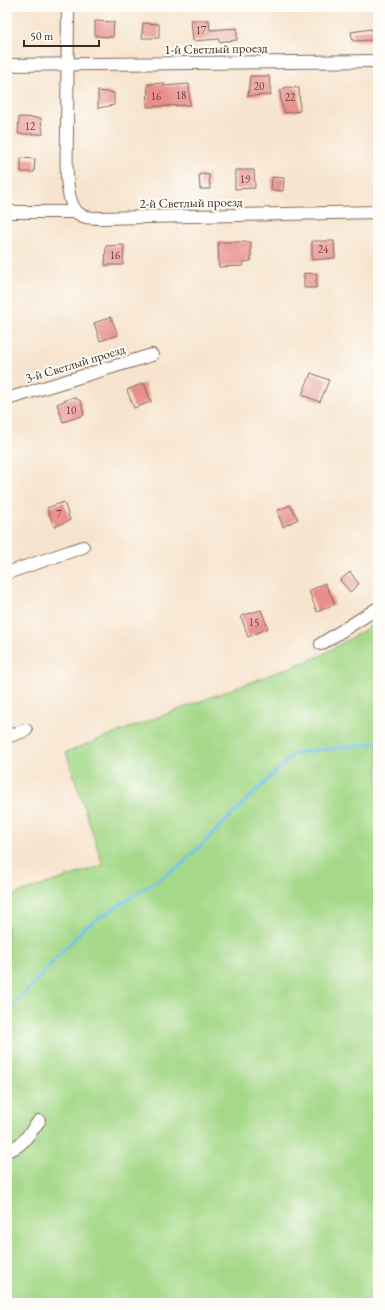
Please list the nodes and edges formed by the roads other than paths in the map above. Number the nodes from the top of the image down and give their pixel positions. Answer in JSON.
{"nodes":[{"id":1,"x":68,"y":7,"type":"edge"},
{"id":2,"x":378,"y":61,"type":"edge"},
{"id":3,"x":68,"y":64,"type":"junction"},
{"id":4,"x":7,"y":65,"type":"edge"},
{"id":5,"x":7,"y":212,"type":"edge"},
{"id":6,"x":76,"y":212,"type":"junction"},
{"id":7,"x":378,"y":212,"type":"edge"},
{"id":8,"x":152,"y":355,"type":"dead end"},
{"id":9,"x":7,"y":399,"type":"edge"},
{"id":10,"x":83,"y":547,"type":"dead end"},
{"id":11,"x":7,"y":573,"type":"edge"},
{"id":12,"x":378,"y":608,"type":"edge"},
{"id":13,"x":321,"y":644,"type":"dead end"},
{"id":14,"x":26,"y":730,"type":"dead end"},
{"id":15,"x":7,"y":737,"type":"edge"},
{"id":16,"x":39,"y":1121,"type":"dead end"},
{"id":17,"x":7,"y":1150,"type":"edge"}],
"edges":[{"from":1,"to":3,"type":"street"},
{"from":2,"to":3,"type":"street","name":"1-й Светлый проезд"},
{"from":3,"to":4,"type":"street","name":"1-й Светлый проезд"},
{"from":3,"to":6,"type":"street"},
{"from":5,"to":6,"type":"street","name":"2-й Светлый проезд"},
{"from":6,"to":7,"type":"street","name":"2-й Светлый проезд"},
{"from":8,"to":9,"type":"street","name":"3-й Светлый проезд"},
{"from":10,"to":11,"type":"street"},
{"from":12,"to":13,"type":"street"},
{"from":14,"to":15,"type":"street"},
{"from":16,"to":17,"type":"street"}]}
